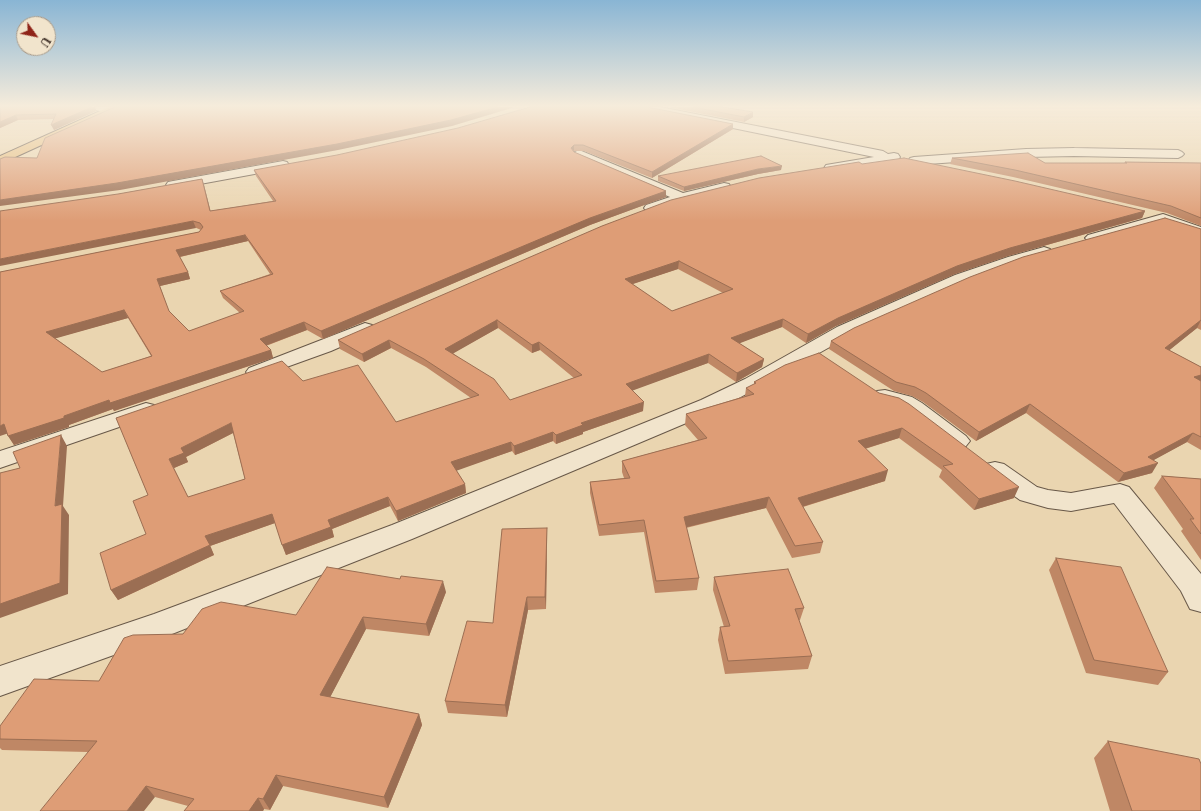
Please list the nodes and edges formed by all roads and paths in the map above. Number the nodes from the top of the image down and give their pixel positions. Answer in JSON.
{"nodes":[{"id":1,"x":16,"y":145,"type":"edge"},
{"id":2,"x":35,"y":145,"type":"edge"},
{"id":3,"x":833,"y":145,"type":"edge"},
{"id":4,"x":0,"y":152,"type":"edge"},
{"id":5,"x":579,"y":154,"type":"edge"},
{"id":6,"x":1178,"y":154,"type":"dead end"},
{"id":7,"x":894,"y":157,"type":"junction"},
{"id":8,"x":0,"y":160,"type":"edge"},
{"id":9,"x":914,"y":161,"type":"junction"},
{"id":10,"x":293,"y":163,"type":"edge"},
{"id":11,"x":952,"y":169,"type":"edge"},
{"id":12,"x":811,"y":171,"type":"edge"},
{"id":13,"x":743,"y":183,"type":"edge"},
{"id":14,"x":158,"y":188,"type":"edge"},
{"id":15,"x":682,"y":197,"type":"junction"},
{"id":16,"x":1140,"y":212,"type":"edge"},
{"id":17,"x":638,"y":213,"type":"edge"},
{"id":18,"x":1185,"y":218,"type":"edge"},
{"id":19,"x":1201,"y":232,"type":"edge"},
{"id":20,"x":383,"y":322,"type":"edge"},
{"id":21,"x":812,"y":349,"type":"junction"},
{"id":22,"x":832,"y":362,"type":"edge"},
{"id":23,"x":244,"y":376,"type":"edge"},
{"id":24,"x":865,"y":384,"type":"edge"},
{"id":25,"x":163,"y":404,"type":"edge"},
{"id":26,"x":0,"y":460,"type":"edge"},
{"id":27,"x":1201,"y":600,"type":"edge"},
{"id":28,"x":0,"y":681,"type":"edge"}],
"edges":[{"from":1,"to":4,"type":"main road"},
{"from":2,"to":8,"type":"main road"},
{"from":3,"to":7,"type":"street"},
{"from":5,"to":15,"type":"street"},
{"from":6,"to":9,"type":"street"},
{"from":7,"to":9,"type":"street"},
{"from":7,"to":12,"type":"street"},
{"from":9,"to":11,"type":"street"},
{"from":10,"to":14,"type":"street"},
{"from":13,"to":15,"type":"street"},
{"from":15,"to":17,"type":"street"},
{"from":16,"to":18,"type":"street"},
{"from":18,"to":19,"type":"street"},
{"from":18,"to":21,"type":"street"},
{"from":20,"to":23,"type":"street"},
{"from":21,"to":22,"type":"street"},
{"from":21,"to":28,"type":"street"},
{"from":24,"to":27,"type":"street"},
{"from":25,"to":26,"type":"street"}]}
